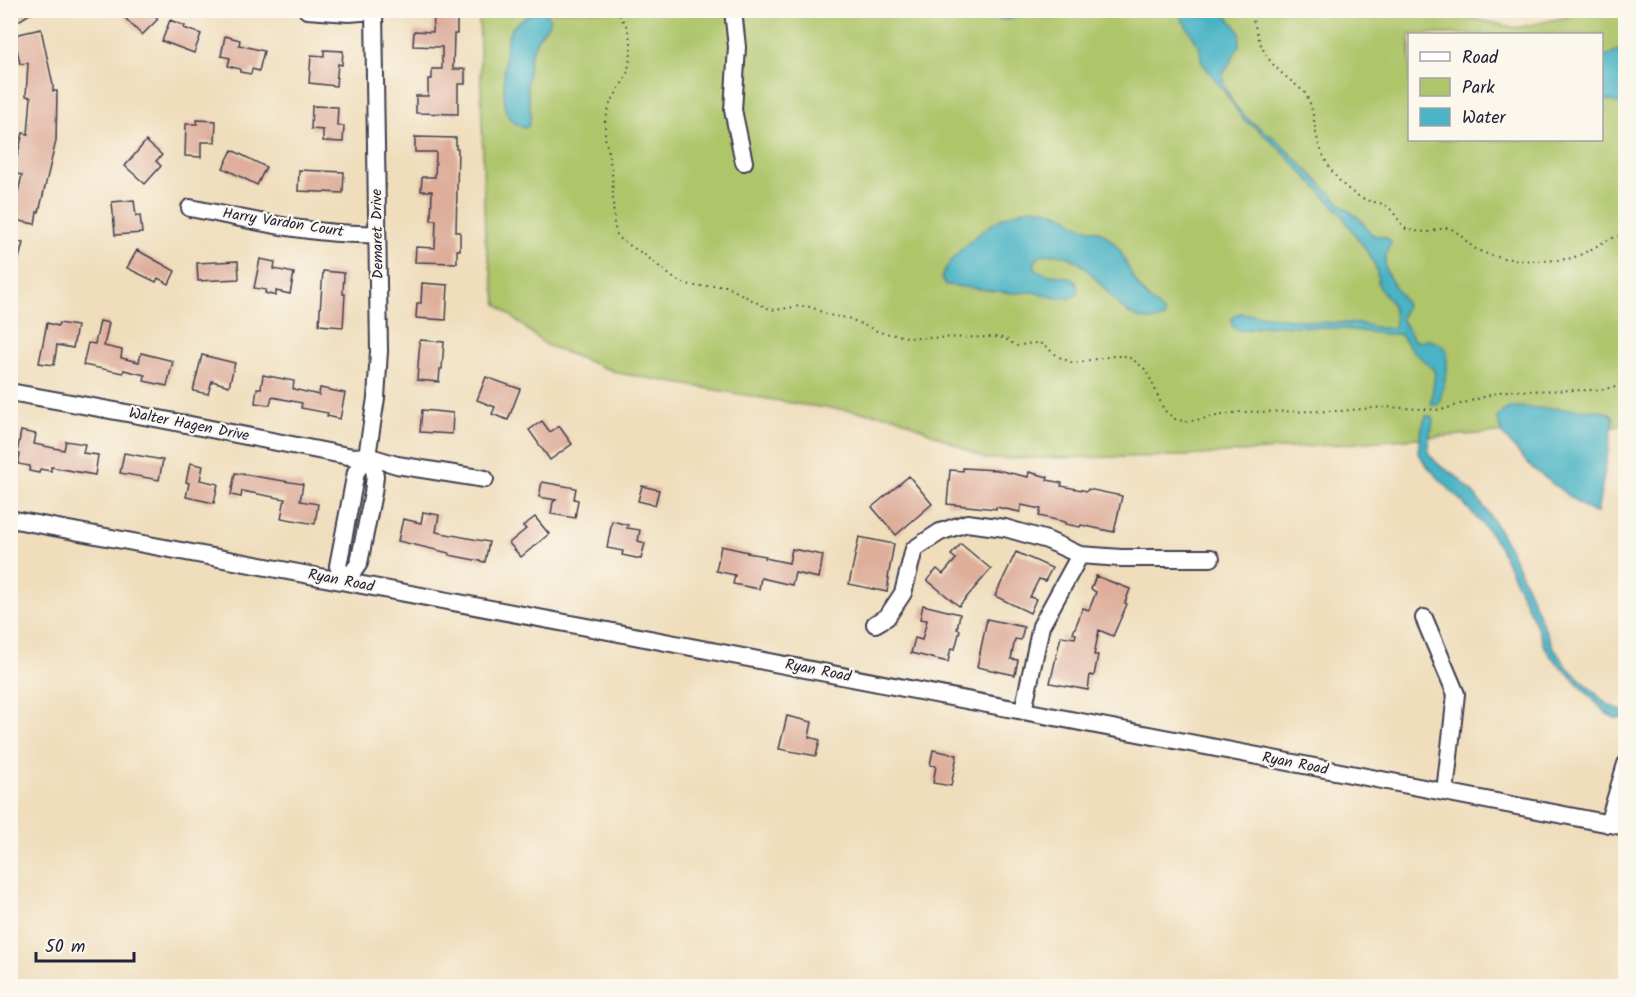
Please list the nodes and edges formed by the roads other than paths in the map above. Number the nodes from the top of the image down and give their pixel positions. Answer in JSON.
{"nodes":[{"id":1,"x":307,"y":10,"type":"edge"},
{"id":2,"x":733,"y":10,"type":"edge"},
{"id":3,"x":374,"y":11,"type":"edge"},
{"id":4,"x":744,"y":162,"type":"dead end"},
{"id":5,"x":190,"y":208,"type":"dead end"},
{"id":6,"x":377,"y":234,"type":"junction"},
{"id":7,"x":10,"y":392,"type":"edge"},
{"id":8,"x":367,"y":456,"type":"junction"},
{"id":9,"x":485,"y":479,"type":"dead end"},
{"id":10,"x":10,"y":519,"type":"edge"},
{"id":11,"x":1080,"y":555,"type":"junction"},
{"id":12,"x":1211,"y":558,"type":"dead end"},
{"id":13,"x":346,"y":582,"type":"junction"},
{"id":14,"x":1424,"y":618,"type":"dead end"},
{"id":15,"x":875,"y":624,"type":"dead end"},
{"id":16,"x":1023,"y":711,"type":"junction"},
{"id":17,"x":1626,"y":764,"type":"edge"},
{"id":18,"x":1445,"y":792,"type":"junction"},
{"id":19,"x":1608,"y":824,"type":"junction"},
{"id":20,"x":1626,"y":827,"type":"edge"}],
"edges":[{"from":1,"to":3,"type":"street"},
{"from":2,"to":4,"type":"street"},
{"from":3,"to":6,"type":"street","name":"Demaret Drive"},
{"from":5,"to":6,"type":"street","name":"Harry Vardon Court"},
{"from":6,"to":8,"type":"street","name":"Demaret Drive"},
{"from":7,"to":8,"type":"street","name":"Walter Hagen Drive"},
{"from":8,"to":9,"type":"street","name":"Walter Hagen Drive"},
{"from":8,"to":13,"type":"street","name":"Demaret Drive"},
{"from":10,"to":13,"type":"street","name":"Ryan Road"},
{"from":11,"to":12,"type":"street"},
{"from":11,"to":15,"type":"street"},
{"from":11,"to":16,"type":"street"},
{"from":13,"to":16,"type":"street","name":"Ryan Road"},
{"from":14,"to":18,"type":"street"},
{"from":16,"to":18,"type":"street","name":"Ryan Road"},
{"from":17,"to":19,"type":"street"},
{"from":18,"to":19,"type":"street","name":"Ryan Road"},
{"from":19,"to":20,"type":"street","name":"Ryan Road"}]}
